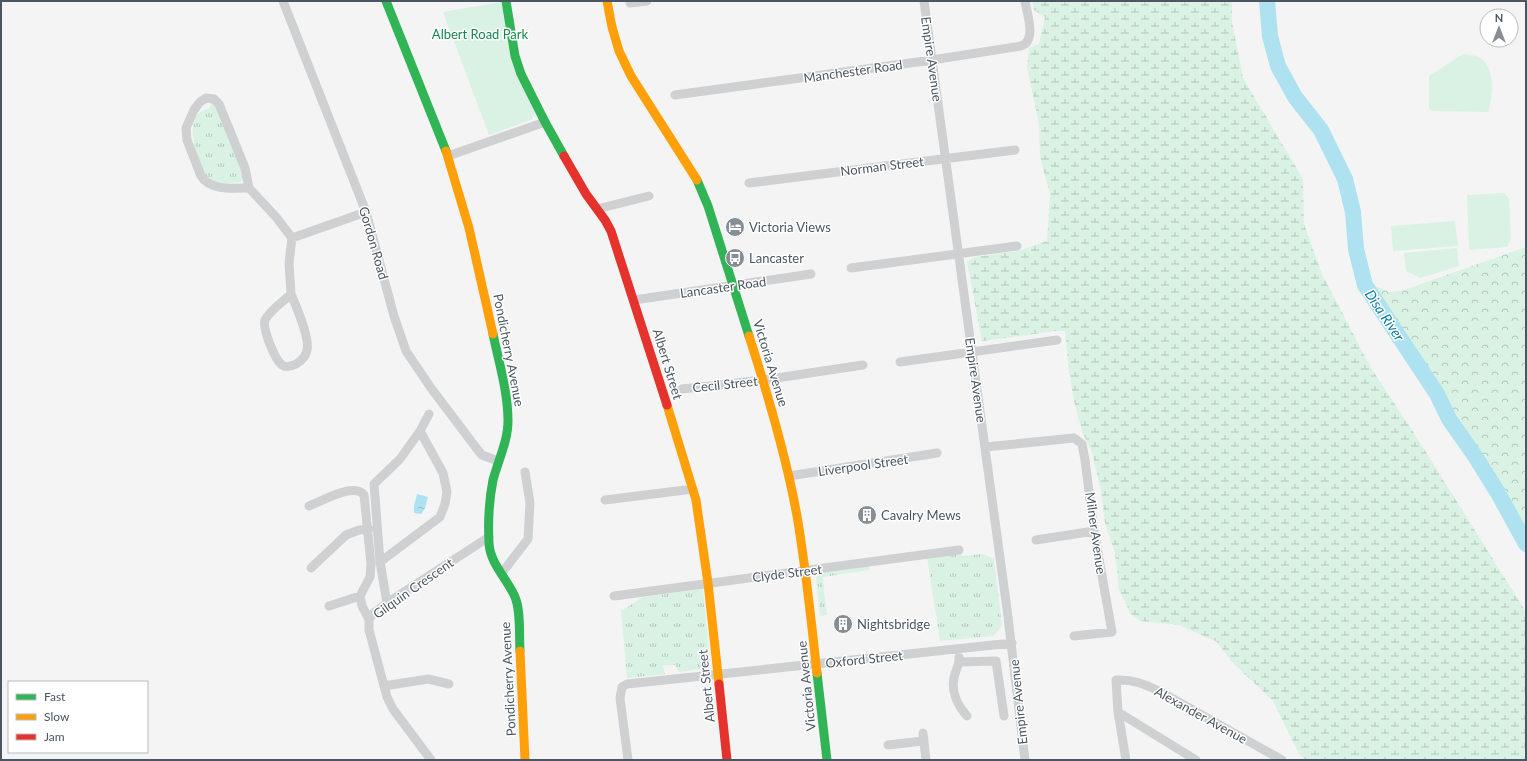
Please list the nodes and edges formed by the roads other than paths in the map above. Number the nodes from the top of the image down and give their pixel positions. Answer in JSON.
{"nodes":[{"id":1,"x":283,"y":1,"type":"edge"},
{"id":2,"x":386,"y":1,"type":"edge"},
{"id":3,"x":506,"y":1,"type":"edge"},
{"id":4,"x":607,"y":1,"type":"edge"},
{"id":5,"x":647,"y":1,"type":"edge"},
{"id":6,"x":924,"y":1,"type":"edge"},
{"id":7,"x":1025,"y":1,"type":"edge"},
{"id":8,"x":630,"y":3,"type":"dead end"},
{"id":9,"x":932,"y":60,"type":"junction"},
{"id":10,"x":675,"y":95,"type":"dead end"},
{"id":11,"x":545,"y":122,"type":"junction"},
{"id":12,"x":1015,"y":150,"type":"dead end"},
{"id":13,"x":448,"y":156,"type":"junction"},
{"id":14,"x":946,"y":158,"type":"junction"},
{"id":15,"x":749,"y":183,"type":"dead end"},
{"id":16,"x":249,"y":188,"type":"junction"},
{"id":17,"x":649,"y":196,"type":"dead end"},
{"id":18,"x":596,"y":209,"type":"junction"},
{"id":19,"x":366,"y":212,"type":"junction"},
{"id":20,"x":292,"y":238,"type":"junction"},
{"id":21,"x":1017,"y":246,"type":"dead end"},
{"id":22,"x":958,"y":254,"type":"junction"},
{"id":23,"x":851,"y":268,"type":"dead end"},
{"id":24,"x":811,"y":274,"type":"dead end"},
{"id":25,"x":734,"y":285,"type":"junction"},
{"id":26,"x":291,"y":294,"type":"junction"},
{"id":27,"x":634,"y":300,"type":"junction"},
{"id":28,"x":1057,"y":340,"type":"dead end"},
{"id":29,"x":972,"y":352,"type":"junction"},
{"id":30,"x":900,"y":362,"type":"dead end"},
{"id":31,"x":863,"y":365,"type":"dead end"},
{"id":32,"x":763,"y":380,"type":"junction"},
{"id":33,"x":682,"y":389,"type":"dead end"},
{"id":34,"x":429,"y":414,"type":"dead end"},
{"id":35,"x":420,"y":431,"type":"junction"},
{"id":36,"x":985,"y":447,"type":"junction"},
{"id":37,"x":937,"y":454,"type":"dead end"},
{"id":38,"x":498,"y":461,"type":"junction"},
{"id":39,"x":525,"y":472,"type":"dead end"},
{"id":40,"x":789,"y":476,"type":"junction"},
{"id":41,"x":693,"y":489,"type":"junction"},
{"id":42,"x":605,"y":500,"type":"dead end"},
{"id":43,"x":309,"y":506,"type":"dead end"},
{"id":44,"x":368,"y":529,"type":"junction"},
{"id":45,"x":1094,"y":531,"type":"junction"},
{"id":46,"x":489,"y":537,"type":"junction"},
{"id":47,"x":1036,"y":540,"type":"dead end"},
{"id":48,"x":959,"y":550,"type":"dead end"},
{"id":49,"x":380,"y":562,"type":"junction"},
{"id":50,"x":311,"y":568,"type":"dead end"},
{"id":51,"x":806,"y":571,"type":"junction"},
{"id":52,"x":501,"y":574,"type":"junction"},
{"id":53,"x":708,"y":583,"type":"junction"},
{"id":54,"x":360,"y":596,"type":"junction"},
{"id":55,"x":614,"y":596,"type":"dead end"},
{"id":56,"x":387,"y":603,"type":"junction"},
{"id":57,"x":329,"y":606,"type":"dead end"},
{"id":58,"x":369,"y":619,"type":"junction"},
{"id":59,"x":1074,"y":636,"type":"dead end"},
{"id":60,"x":1012,"y":643,"type":"junction"},
{"id":61,"x":958,"y":650,"type":"junction"},
{"id":62,"x":960,"y":662,"type":"junction"},
{"id":63,"x":817,"y":664,"type":"junction"},
{"id":64,"x":718,"y":674,"type":"junction"},
{"id":65,"x":449,"y":684,"type":"dead end"},
{"id":66,"x":384,"y":686,"type":"junction"},
{"id":67,"x":1118,"y":712,"type":"junction"},
{"id":68,"x":967,"y":716,"type":"dead end"},
{"id":69,"x":1004,"y":716,"type":"dead end"},
{"id":70,"x":888,"y":745,"type":"dead end"},
{"id":71,"x":431,"y":760,"type":"edge"},
{"id":72,"x":525,"y":760,"type":"edge"},
{"id":73,"x":628,"y":760,"type":"edge"},
{"id":74,"x":727,"y":760,"type":"edge"},
{"id":75,"x":827,"y":760,"type":"edge"},
{"id":76,"x":926,"y":760,"type":"edge"},
{"id":77,"x":1024,"y":760,"type":"edge"},
{"id":78,"x":1126,"y":760,"type":"edge"},
{"id":79,"x":1196,"y":760,"type":"edge"},
{"id":80,"x":1282,"y":760,"type":"edge"}],
"edges":[{"from":1,"to":19,"type":"street","name":"Gordon Road"},
{"from":2,"to":13,"type":"street","name":"Pondicherry Avenue"},
{"from":3,"to":11,"type":"street","name":"Albert Street"},
{"from":4,"to":25,"type":"street","name":"Victoria Avenue"},
{"from":5,"to":8,"type":"street"},
{"from":6,"to":9,"type":"street","name":"Empire Avenue"},
{"from":7,"to":9,"type":"street","name":"Manchester Road"},
{"from":9,"to":10,"type":"street","name":"Manchester Road"},
{"from":9,"to":14,"type":"street","name":"Empire Avenue"},
{"from":11,"to":13,"type":"street"},
{"from":11,"to":18,"type":"street","name":"Albert Street"},
{"from":12,"to":14,"type":"street","name":"Norman Street"},
{"from":13,"to":38,"type":"street","name":"Pondicherry Avenue"},
{"from":14,"to":15,"type":"street","name":"Norman Street"},
{"from":14,"to":22,"type":"street","name":"Empire Avenue"},
{"from":16,"to":16,"type":"street"},
{"from":16,"to":20,"type":"street"},
{"from":17,"to":18,"type":"street"},
{"from":18,"to":27,"type":"street","name":"Albert Street"},
{"from":19,"to":20,"type":"street"},
{"from":19,"to":38,"type":"street","name":"Gordon Road"},
{"from":20,"to":26,"type":"street"},
{"from":21,"to":22,"type":"street"},
{"from":22,"to":23,"type":"street"},
{"from":22,"to":29,"type":"street","name":"Empire Avenue"},
{"from":24,"to":25,"type":"street","name":"Lancaster Road"},
{"from":25,"to":27,"type":"street","name":"Lancaster Road"},
{"from":25,"to":32,"type":"street","name":"Victoria Avenue"},
{"from":26,"to":26,"type":"street"},
{"from":27,"to":41,"type":"street","name":"Albert Street"},
{"from":28,"to":29,"type":"street"},
{"from":29,"to":30,"type":"street"},
{"from":29,"to":36,"type":"street","name":"Empire Avenue"},
{"from":31,"to":32,"type":"street","name":"Cecil Street"},
{"from":32,"to":33,"type":"street","name":"Cecil Street"},
{"from":32,"to":40,"type":"street","name":"Victoria Avenue"},
{"from":34,"to":35,"type":"street"},
{"from":35,"to":49,"type":"street"},
{"from":35,"to":49,"type":"street"},
{"from":36,"to":45,"type":"street","name":"Milner Avenue"},
{"from":36,"to":60,"type":"street","name":"Empire Avenue"},
{"from":37,"to":40,"type":"street","name":"Liverpool Street"},
{"from":38,"to":46,"type":"street","name":"Pondicherry Avenue"},
{"from":39,"to":52,"type":"street"},
{"from":40,"to":51,"type":"street","name":"Victoria Avenue"},
{"from":41,"to":42,"type":"street"},
{"from":41,"to":53,"type":"street","name":"Albert Street"},
{"from":43,"to":44,"type":"street"},
{"from":44,"to":50,"type":"street"},
{"from":44,"to":54,"type":"street"},
{"from":45,"to":47,"type":"street"},
{"from":45,"to":59,"type":"street","name":"Milner Avenue"},
{"from":46,"to":52,"type":"street","name":"Pondicherry Avenue"},
{"from":46,"to":56,"type":"street","name":"Gilquin Crescent"},
{"from":48,"to":51,"type":"street","name":"Clyde Street"},
{"from":49,"to":56,"type":"street"},
{"from":51,"to":53,"type":"street","name":"Clyde Street"},
{"from":51,"to":63,"type":"street","name":"Victoria Avenue"},
{"from":52,"to":72,"type":"street","name":"Pondicherry Avenue"},
{"from":53,"to":55,"type":"street","name":"Clyde Street"},
{"from":53,"to":64,"type":"street","name":"Albert Street"},
{"from":54,"to":57,"type":"street"},
{"from":54,"to":58,"type":"street"},
{"from":56,"to":58,"type":"street","name":"Gilquin Crescent"},
{"from":58,"to":66,"type":"street","name":"Gilquin Crescent"},
{"from":60,"to":61,"type":"street","name":"Oxford Street"},
{"from":60,"to":77,"type":"street","name":"Empire Avenue"},
{"from":61,"to":62,"type":"street"},
{"from":61,"to":63,"type":"street","name":"Oxford Street"},
{"from":62,"to":68,"type":"street"},
{"from":62,"to":69,"type":"street"},
{"from":63,"to":64,"type":"street","name":"Oxford Street"},
{"from":63,"to":75,"type":"street","name":"Victoria Avenue"},
{"from":64,"to":73,"type":"street","name":"Oxford Street"},
{"from":64,"to":74,"type":"street","name":"Albert Street"},
{"from":65,"to":66,"type":"street"},
{"from":66,"to":71,"type":"street","name":"Gilquin Crescent"},
{"from":67,"to":78,"type":"street"},
{"from":67,"to":79,"type":"street"},
{"from":67,"to":80,"type":"street","name":"Alexander Avenue"},
{"from":70,"to":76,"type":"street"}]}
